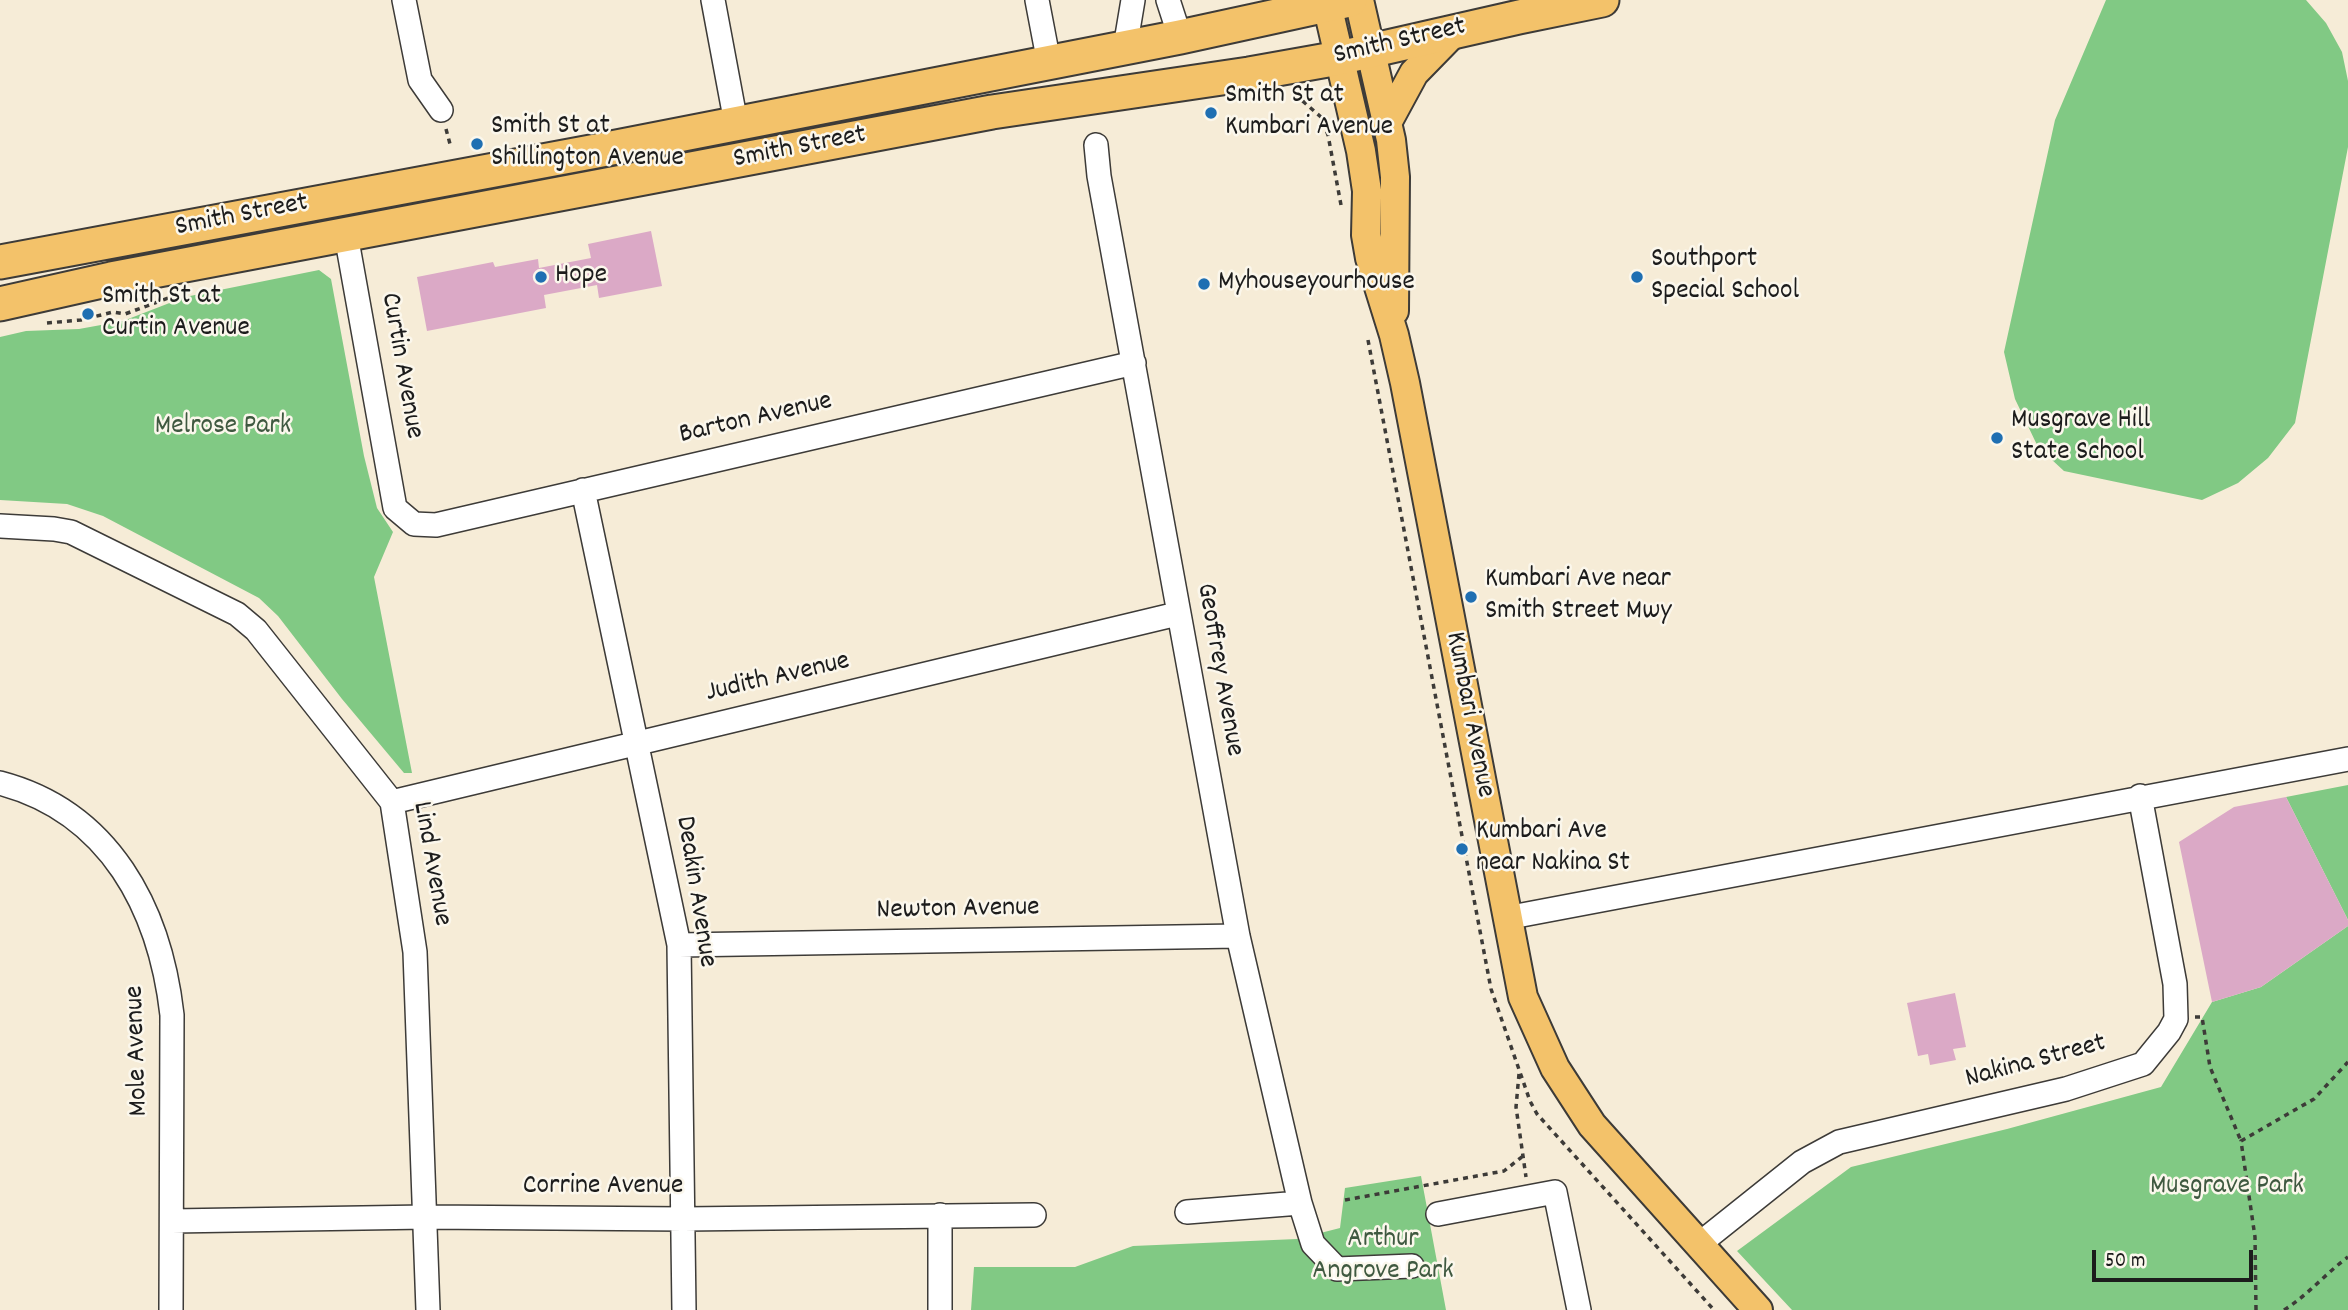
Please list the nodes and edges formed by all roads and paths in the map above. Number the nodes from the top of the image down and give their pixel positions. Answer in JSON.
{"nodes":[{"id":1,"x":404,"y":0,"type":"edge"},
{"id":2,"x":713,"y":0,"type":"edge"},
{"id":3,"x":1037,"y":0,"type":"edge"},
{"id":4,"x":1133,"y":0,"type":"edge"},
{"id":5,"x":1168,"y":0,"type":"edge"},
{"id":6,"x":1602,"y":0,"type":"edge"},
{"id":7,"x":1341,"y":1,"type":"edge"},
{"id":8,"x":1455,"y":31,"type":"junction"},
{"id":9,"x":1180,"y":37,"type":"junction"},
{"id":10,"x":1125,"y":48,"type":"junction"},
{"id":11,"x":1372,"y":51,"type":"junction"},
{"id":12,"x":1339,"y":58,"type":"junction"},
{"id":13,"x":1049,"y":63,"type":"junction"},
{"id":14,"x":441,"y":110,"type":"dead end"},
{"id":15,"x":1388,"y":121,"type":"junction"},
{"id":16,"x":736,"y":123,"type":"junction"},
{"id":17,"x":1096,"y":145,"type":"dead end"},
{"id":18,"x":346,"y":235,"type":"junction"},
{"id":19,"x":0,"y":262,"type":"edge"},
{"id":20,"x":0,"y":304,"type":"edge"},
{"id":21,"x":1394,"y":335,"type":"junction"},
{"id":22,"x":1134,"y":363,"type":"junction"},
{"id":23,"x":583,"y":490,"type":"junction"},
{"id":24,"x":395,"y":508,"type":"joint"},
{"id":25,"x":0,"y":526,"type":"edge"},
{"id":26,"x":1177,"y":614,"type":"junction"},
{"id":27,"x":636,"y":744,"type":"junction"},
{"id":28,"x":2348,"y":759,"type":"edge"},
{"id":29,"x":0,"y":783,"type":"edge"},
{"id":30,"x":2140,"y":796,"type":"junction"},
{"id":31,"x":392,"y":802,"type":"junction"},
{"id":32,"x":1506,"y":918,"type":"junction"},
{"id":33,"x":1238,"y":936,"type":"junction"},
{"id":34,"x":679,"y":945,"type":"junction"},
{"id":35,"x":2176,"y":1019,"type":"junction"},
{"id":36,"x":2348,"y":1062,"type":"edge"},
{"id":37,"x":1520,"y":1070,"type":"dead end"},
{"id":38,"x":2241,"y":1141,"type":"junction"},
{"id":39,"x":1523,"y":1156,"type":"junction"},
{"id":40,"x":1529,"y":1196,"type":"junction"},
{"id":41,"x":1345,"y":1200,"type":"dead end"},
{"id":42,"x":1300,"y":1203,"type":"junction"},
{"id":43,"x":1187,"y":1212,"type":"dead end"},
{"id":44,"x":1438,"y":1214,"type":"dead end"},
{"id":45,"x":940,"y":1215,"type":"junction"},
{"id":46,"x":1034,"y":1215,"type":"dead end"},
{"id":47,"x":426,"y":1217,"type":"junction"},
{"id":48,"x":684,"y":1219,"type":"junction"},
{"id":49,"x":172,"y":1221,"type":"junction"},
{"id":50,"x":1698,"y":1245,"type":"junction"},
{"id":51,"x":2348,"y":1257,"type":"edge"},
{"id":52,"x":1412,"y":1266,"type":"dead end"},
{"id":53,"x":171,"y":1310,"type":"edge"},
{"id":54,"x":428,"y":1310,"type":"edge"},
{"id":55,"x":684,"y":1310,"type":"edge"},
{"id":56,"x":940,"y":1310,"type":"edge"},
{"id":57,"x":1579,"y":1310,"type":"edge"},
{"id":58,"x":1758,"y":1310,"type":"edge"},
{"id":59,"x":2256,"y":1310,"type":"edge"},
{"id":60,"x":2284,"y":1310,"type":"edge"}],
"edges":[{"from":1,"to":14,"type":"street"},
{"from":2,"to":16,"type":"street"},
{"from":3,"to":13,"type":"street"},
{"from":4,"to":10,"type":"street"},
{"from":5,"to":9,"type":"street"},
{"from":6,"to":8,"type":"highway","name":"Smith Street"},
{"from":7,"to":9,"type":"highway","name":"Smith Street"},
{"from":7,"to":11,"type":"main road","name":"Kumbari Avenue"},
{"from":7,"to":12,"type":"main road","name":"Kumbari Avenue"},
{"from":8,"to":11,"type":"highway","name":"Smith Street"},
{"from":8,"to":15,"type":"main road"},
{"from":9,"to":10,"type":"highway","name":"Smith Street"},
{"from":10,"to":13,"type":"highway","name":"Smith Street"},
{"from":11,"to":12,"type":"highway","name":"Smith Street"},
{"from":11,"to":15,"type":"main road","name":"Kumbari Avenue"},
{"from":12,"to":18,"type":"highway","name":"Smith Street"},
{"from":12,"to":21,"type":"main road","name":"Kumbari Avenue"},
{"from":13,"to":16,"type":"highway","name":"Smith Street"},
{"from":15,"to":21,"type":"main road","name":"Kumbari Avenue"},
{"from":16,"to":19,"type":"highway","name":"Smith Street"},
{"from":17,"to":22,"type":"street","name":"Geoffrey Avenue"},
{"from":18,"to":20,"type":"highway","name":"Smith Street"},
{"from":18,"to":24,"type":"street","name":"Curtin Avenue"},
{"from":21,"to":32,"type":"main road","name":"Kumbari Avenue"},
{"from":22,"to":23,"type":"street","name":"Barton Avenue"},
{"from":22,"to":26,"type":"street","name":"Geoffrey Avenue"},
{"from":23,"to":24,"type":"street","name":"Barton Avenue"},
{"from":23,"to":27,"type":"street","name":"Deakin Avenue"},
{"from":25,"to":31,"type":"street","name":"Lind Avenue"},
{"from":26,"to":27,"type":"street","name":"Judith Avenue"},
{"from":26,"to":33,"type":"street","name":"Geoffrey Avenue"},
{"from":27,"to":31,"type":"street","name":"Judith Avenue"},
{"from":27,"to":34,"type":"street","name":"Deakin Avenue"},
{"from":28,"to":30,"type":"street"},
{"from":29,"to":49,"type":"street","name":"Mole Avenue"},
{"from":30,"to":32,"type":"street"},
{"from":30,"to":35,"type":"street"},
{"from":31,"to":47,"type":"street","name":"Lind Avenue"},
{"from":32,"to":50,"type":"main road","name":"Kumbari Avenue"},
{"from":33,"to":34,"type":"street","name":"Newton Avenue"},
{"from":33,"to":42,"type":"street","name":"Geoffrey Avenue"},
{"from":34,"to":48,"type":"street","name":"Deakin Avenue"},
{"from":35,"to":38,"type":"path"},
{"from":35,"to":50,"type":"street","name":"Nakina Street"},
{"from":36,"to":38,"type":"path"},
{"from":37,"to":39,"type":"path"},
{"from":38,"to":59,"type":"path"},
{"from":39,"to":40,"type":"path"},
{"from":39,"to":41,"type":"path"},
{"from":40,"to":44,"type":"street"},
{"from":40,"to":57,"type":"street"},
{"from":42,"to":43,"type":"street"},
{"from":42,"to":52,"type":"street","name":"Geoffrey Avenue"},
{"from":45,"to":46,"type":"street","name":"Corrine Avenue"},
{"from":45,"to":48,"type":"street","name":"Corrine Avenue"},
{"from":45,"to":56,"type":"street"},
{"from":47,"to":48,"type":"street","name":"Corrine Avenue"},
{"from":47,"to":49,"type":"street","name":"Corrine Avenue"},
{"from":47,"to":54,"type":"street","name":"Lind Avenue"},
{"from":48,"to":55,"type":"street","name":"Deakin Avenue"},
{"from":49,"to":53,"type":"street","name":"Mole Avenue"},
{"from":50,"to":58,"type":"main road","name":"Kumbari Avenue"},
{"from":51,"to":60,"type":"path"}]}
